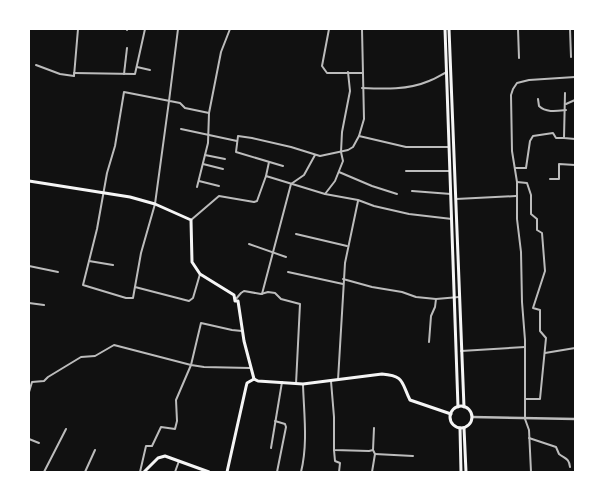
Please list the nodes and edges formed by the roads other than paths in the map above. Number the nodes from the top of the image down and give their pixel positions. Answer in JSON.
{"nodes":[{"id":1,"x":78,"y":29,"type":"edge"},
{"id":2,"x":145,"y":29,"type":"edge"},
{"id":3,"x":178,"y":29,"type":"edge"},
{"id":4,"x":230,"y":29,"type":"edge"},
{"id":5,"x":328,"y":29,"type":"edge"},
{"id":6,"x":362,"y":29,"type":"edge"},
{"id":7,"x":445,"y":29,"type":"edge"},
{"id":8,"x":449,"y":29,"type":"edge"},
{"id":9,"x":518,"y":29,"type":"edge"},
{"id":10,"x":533,"y":29,"type":"edge"},
{"id":11,"x":570,"y":29,"type":"edge"},
{"id":12,"x":127,"y":48,"type":"dead end"},
{"id":13,"x":571,"y":57,"type":"dead end"},
{"id":14,"x":519,"y":58,"type":"dead end"},
{"id":15,"x":36,"y":65,"type":"dead end"},
{"id":16,"x":137,"y":67,"type":"junction"},
{"id":17,"x":150,"y":70,"type":"dead end"},
{"id":18,"x":348,"y":72,"type":"junction"},
{"id":19,"x":447,"y":72,"type":"junction"},
{"id":20,"x":74,"y":73,"type":"junction"},
{"id":21,"x":362,"y":73,"type":"junction"},
{"id":22,"x":124,"y":74,"type":"junction"},
{"id":23,"x":575,"y":77,"type":"edge"},
{"id":24,"x":362,"y":88,"type":"junction"},
{"id":25,"x":565,"y":93,"type":"dead end"},
{"id":26,"x":538,"y":100,"type":"dead end"},
{"id":27,"x":575,"y":100,"type":"edge"},
{"id":28,"x":168,"y":101,"type":"junction"},
{"id":29,"x":565,"y":104,"type":"junction"},
{"id":30,"x":566,"y":110,"type":"junction"},
{"id":31,"x":210,"y":112,"type":"junction"},
{"id":32,"x":181,"y":128,"type":"dead end"},
{"id":33,"x":208,"y":134,"type":"junction"},
{"id":34,"x":359,"y":136,"type":"junction"},
{"id":35,"x":564,"y":138,"type":"junction"},
{"id":36,"x":575,"y":139,"type":"edge"},
{"id":37,"x":237,"y":141,"type":"junction"},
{"id":38,"x":449,"y":147,"type":"junction"},
{"id":39,"x":342,"y":152,"type":"junction"},
{"id":40,"x":205,"y":155,"type":"junction"},
{"id":41,"x":315,"y":155,"type":"junction"},
{"id":42,"x":225,"y":159,"type":"dead end"},
{"id":43,"x":270,"y":162,"type":"junction"},
{"id":44,"x":203,"y":164,"type":"junction"},
{"id":45,"x":575,"y":165,"type":"edge"},
{"id":46,"x":283,"y":166,"type":"dead end"},
{"id":47,"x":515,"y":168,"type":"junction"},
{"id":48,"x":223,"y":169,"type":"dead end"},
{"id":49,"x":450,"y":171,"type":"junction"},
{"id":50,"x":339,"y":172,"type":"junction"},
{"id":51,"x":406,"y":172,"type":"dead end"},
{"id":52,"x":266,"y":176,"type":"junction"},
{"id":53,"x":550,"y":179,"type":"dead end"},
{"id":54,"x":29,"y":181,"type":"edge"},
{"id":55,"x":199,"y":181,"type":"junction"},
{"id":56,"x":517,"y":182,"type":"junction"},
{"id":57,"x":291,"y":184,"type":"junction"},
{"id":58,"x":219,"y":186,"type":"dead end"},
{"id":59,"x":197,"y":187,"type":"dead end"},
{"id":60,"x":412,"y":191,"type":"dead end"},
{"id":61,"x":103,"y":192,"type":"junction"},
{"id":62,"x":325,"y":194,"type":"junction"},
{"id":63,"x":397,"y":194,"type":"dead end"},
{"id":64,"x":451,"y":194,"type":"junction"},
{"id":65,"x":517,"y":196,"type":"junction"},
{"id":66,"x":456,"y":199,"type":"junction"},
{"id":67,"x":358,"y":200,"type":"junction"},
{"id":68,"x":154,"y":204,"type":"junction"},
{"id":69,"x":452,"y":219,"type":"junction"},
{"id":70,"x":191,"y":220,"type":"junction"},
{"id":71,"x":296,"y":234,"type":"dead end"},
{"id":72,"x":249,"y":244,"type":"dead end"},
{"id":73,"x":347,"y":246,"type":"junction"},
{"id":74,"x":272,"y":253,"type":"junction"},
{"id":75,"x":286,"y":257,"type":"dead end"},
{"id":76,"x":89,"y":261,"type":"junction"},
{"id":77,"x":113,"y":265,"type":"dead end"},
{"id":78,"x":29,"y":266,"type":"edge"},
{"id":79,"x":58,"y":272,"type":"dead end"},
{"id":80,"x":288,"y":272,"type":"dead end"},
{"id":81,"x":200,"y":274,"type":"junction"},
{"id":82,"x":344,"y":279,"type":"junction"},
{"id":83,"x":343,"y":284,"type":"junction"},
{"id":84,"x":135,"y":287,"type":"junction"},
{"id":85,"x":262,"y":294,"type":"junction"},
{"id":86,"x":459,"y":297,"type":"junction"},
{"id":87,"x":454,"y":298,"type":"junction"},
{"id":88,"x":436,"y":299,"type":"junction"},
{"id":89,"x":235,"y":301,"type":"junction"},
{"id":90,"x":29,"y":304,"type":"edge"},
{"id":91,"x":44,"y":306,"type":"dead end"},
{"id":92,"x":242,"y":331,"type":"junction"},
{"id":93,"x":429,"y":342,"type":"dead end"},
{"id":94,"x":525,"y":347,"type":"junction"},
{"id":95,"x":575,"y":348,"type":"edge"},
{"id":96,"x":461,"y":351,"type":"junction"},
{"id":97,"x":545,"y":353,"type":"junction"},
{"id":98,"x":191,"y":365,"type":"junction"},
{"id":99,"x":250,"y":368,"type":"junction"},
{"id":100,"x":254,"y":379,"type":"junction"},
{"id":101,"x":338,"y":380,"type":"junction"},
{"id":102,"x":30,"y":382,"type":"edge"},
{"id":103,"x":282,"y":382,"type":"junction"},
{"id":104,"x":331,"y":382,"type":"junction"},
{"id":105,"x":296,"y":384,"type":"junction"},
{"id":106,"x":303,"y":384,"type":"junction"},
{"id":107,"x":29,"y":392,"type":"edge"},
{"id":108,"x":526,"y":399,"type":"junction"},
{"id":109,"x":464,"y":406,"type":"junction"},
{"id":110,"x":458,"y":407,"type":"junction"},
{"id":111,"x":451,"y":414,"type":"junction"},
{"id":112,"x":472,"y":417,"type":"junction"},
{"id":113,"x":525,"y":419,"type":"junction"},
{"id":114,"x":575,"y":419,"type":"edge"},
{"id":115,"x":276,"y":421,"type":"junction"},
{"id":116,"x":374,"y":428,"type":"dead end"},
{"id":117,"x":462,"y":428,"type":"junction"},
{"id":118,"x":66,"y":429,"type":"dead end"},
{"id":119,"x":529,"y":438,"type":"junction"},
{"id":120,"x":29,"y":439,"type":"edge"},
{"id":121,"x":39,"y":443,"type":"dead end"},
{"id":122,"x":271,"y":448,"type":"dead end"},
{"id":123,"x":95,"y":450,"type":"dead end"},
{"id":124,"x":334,"y":450,"type":"junction"},
{"id":125,"x":373,"y":450,"type":"junction"},
{"id":126,"x":375,"y":454,"type":"junction"},
{"id":127,"x":413,"y":456,"type":"dead end"},
{"id":128,"x":179,"y":461,"type":"junction"},
{"id":129,"x":570,"y":467,"type":"dead end"},
{"id":130,"x":44,"y":472,"type":"edge"},
{"id":131,"x":86,"y":472,"type":"edge"},
{"id":132,"x":140,"y":472,"type":"edge"},
{"id":133,"x":144,"y":472,"type":"edge"},
{"id":134,"x":175,"y":472,"type":"edge"},
{"id":135,"x":209,"y":472,"type":"edge"},
{"id":136,"x":227,"y":472,"type":"edge"},
{"id":137,"x":276,"y":472,"type":"edge"},
{"id":138,"x":301,"y":472,"type":"edge"},
{"id":139,"x":339,"y":472,"type":"edge"},
{"id":140,"x":372,"y":472,"type":"edge"},
{"id":141,"x":461,"y":472,"type":"edge"},
{"id":142,"x":466,"y":472,"type":"edge"},
{"id":143,"x":531,"y":472,"type":"edge"}],
"edges":[{"from":1,"to":20,"type":"street"},
{"from":2,"to":16,"type":"street"},
{"from":3,"to":28,"type":"street"},
{"from":4,"to":31,"type":"street"},
{"from":5,"to":18,"type":"street"},
{"from":6,"to":21,"type":"street"},
{"from":7,"to":19,"type":"main road"},
{"from":8,"to":9,"type":"street"},
{"from":8,"to":66,"type":"main road"},
{"from":9,"to":10,"type":"street"},
{"from":9,"to":14,"type":"street"},
{"from":11,"to":13,"type":"street"},
{"from":12,"to":22,"type":"street"},
{"from":15,"to":20,"type":"street"},
{"from":16,"to":17,"type":"street"},
{"from":16,"to":22,"type":"street"},
{"from":18,"to":21,"type":"street"},
{"from":18,"to":39,"type":"street"},
{"from":19,"to":24,"type":"street"},
{"from":19,"to":38,"type":"main road"},
{"from":20,"to":22,"type":"street"},
{"from":21,"to":24,"type":"street"},
{"from":23,"to":47,"type":"street"},
{"from":24,"to":34,"type":"street"},
{"from":25,"to":29,"type":"street"},
{"from":26,"to":30,"type":"street"},
{"from":27,"to":29,"type":"street"},
{"from":28,"to":31,"type":"street"},
{"from":28,"to":61,"type":"street"},
{"from":28,"to":68,"type":"street"},
{"from":29,"to":30,"type":"street"},
{"from":30,"to":35,"type":"street"},
{"from":31,"to":33,"type":"street"},
{"from":32,"to":33,"type":"street"},
{"from":33,"to":37,"type":"street"},
{"from":33,"to":40,"type":"street"},
{"from":34,"to":38,"type":"street"},
{"from":34,"to":39,"type":"street"},
{"from":35,"to":36,"type":"street"},
{"from":35,"to":47,"type":"street"},
{"from":37,"to":41,"type":"street"},
{"from":37,"to":43,"type":"street"},
{"from":38,"to":49,"type":"main road"},
{"from":39,"to":41,"type":"street"},
{"from":39,"to":50,"type":"street"},
{"from":40,"to":42,"type":"street"},
{"from":40,"to":44,"type":"street"},
{"from":41,"to":57,"type":"street"},
{"from":43,"to":46,"type":"street"},
{"from":43,"to":52,"type":"street"},
{"from":44,"to":48,"type":"street"},
{"from":44,"to":55,"type":"street"},
{"from":45,"to":53,"type":"street"},
{"from":47,"to":56,"type":"street"},
{"from":49,"to":51,"type":"street"},
{"from":49,"to":64,"type":"main road"},
{"from":50,"to":62,"type":"street"},
{"from":50,"to":63,"type":"street"},
{"from":52,"to":57,"type":"street"},
{"from":52,"to":70,"type":"street"},
{"from":54,"to":61,"type":"main road"},
{"from":55,"to":58,"type":"street"},
{"from":55,"to":59,"type":"street"},
{"from":56,"to":65,"type":"street"},
{"from":56,"to":97,"type":"street"},
{"from":57,"to":62,"type":"street"},
{"from":57,"to":74,"type":"street"},
{"from":60,"to":64,"type":"street"},
{"from":61,"to":68,"type":"main road"},
{"from":61,"to":76,"type":"street"},
{"from":62,"to":67,"type":"street"},
{"from":64,"to":69,"type":"main road"},
{"from":65,"to":66,"type":"street"},
{"from":65,"to":94,"type":"street"},
{"from":66,"to":86,"type":"main road"},
{"from":67,"to":69,"type":"street"},
{"from":67,"to":73,"type":"street"},
{"from":68,"to":70,"type":"main road"},
{"from":68,"to":84,"type":"street"},
{"from":69,"to":87,"type":"main road"},
{"from":70,"to":81,"type":"main road"},
{"from":71,"to":73,"type":"street"},
{"from":72,"to":74,"type":"street"},
{"from":73,"to":82,"type":"street"},
{"from":74,"to":75,"type":"street"},
{"from":74,"to":85,"type":"street"},
{"from":76,"to":77,"type":"street"},
{"from":76,"to":84,"type":"street"},
{"from":78,"to":79,"type":"street"},
{"from":80,"to":83,"type":"street"},
{"from":81,"to":84,"type":"street"},
{"from":81,"to":89,"type":"main road"},
{"from":82,"to":83,"type":"street"},
{"from":82,"to":88,"type":"street"},
{"from":83,"to":101,"type":"street"},
{"from":85,"to":89,"type":"street"},
{"from":85,"to":105,"type":"street"},
{"from":86,"to":87,"type":"street"},
{"from":86,"to":96,"type":"main road"},
{"from":87,"to":88,"type":"street"},
{"from":87,"to":110,"type":"main road"},
{"from":88,"to":93,"type":"street"},
{"from":89,"to":92,"type":"main road"},
{"from":90,"to":91,"type":"street"},
{"from":92,"to":98,"type":"street"},
{"from":92,"to":99,"type":"main road"},
{"from":94,"to":96,"type":"street"},
{"from":94,"to":108,"type":"street"},
{"from":95,"to":97,"type":"street"},
{"from":96,"to":109,"type":"main road"},
{"from":97,"to":108,"type":"street"},
{"from":98,"to":99,"type":"street"},
{"from":98,"to":102,"type":"street"},
{"from":98,"to":132,"type":"street"},
{"from":99,"to":100,"type":"main road"},
{"from":100,"to":103,"type":"main road"},
{"from":100,"to":136,"type":"main road"},
{"from":101,"to":104,"type":"main road"},
{"from":101,"to":111,"type":"main road"},
{"from":102,"to":107,"type":"street"},
{"from":103,"to":105,"type":"main road"},
{"from":103,"to":115,"type":"street"},
{"from":104,"to":106,"type":"main road"},
{"from":104,"to":124,"type":"street"},
{"from":105,"to":106,"type":"main road"},
{"from":106,"to":138,"type":"street"},
{"from":108,"to":113,"type":"street"},
{"from":109,"to":110,"type":"main road"},
{"from":109,"to":112,"type":"main road"},
{"from":110,"to":111,"type":"main road"},
{"from":111,"to":117,"type":"main road"},
{"from":112,"to":113,"type":"street"},
{"from":112,"to":117,"type":"main road"},
{"from":113,"to":114,"type":"street"},
{"from":113,"to":119,"type":"street"},
{"from":115,"to":122,"type":"street"},
{"from":115,"to":137,"type":"street"},
{"from":116,"to":125,"type":"street"},
{"from":117,"to":141,"type":"main road"},
{"from":117,"to":142,"type":"main road"},
{"from":118,"to":130,"type":"street"},
{"from":119,"to":129,"type":"street"},
{"from":119,"to":143,"type":"street"},
{"from":120,"to":121,"type":"street"},
{"from":123,"to":131,"type":"street"},
{"from":124,"to":125,"type":"street"},
{"from":124,"to":139,"type":"street"},
{"from":125,"to":126,"type":"street"},
{"from":126,"to":127,"type":"street"},
{"from":126,"to":140,"type":"street"},
{"from":128,"to":133,"type":"main road"},
{"from":128,"to":134,"type":"street"},
{"from":128,"to":135,"type":"main road"}]}
